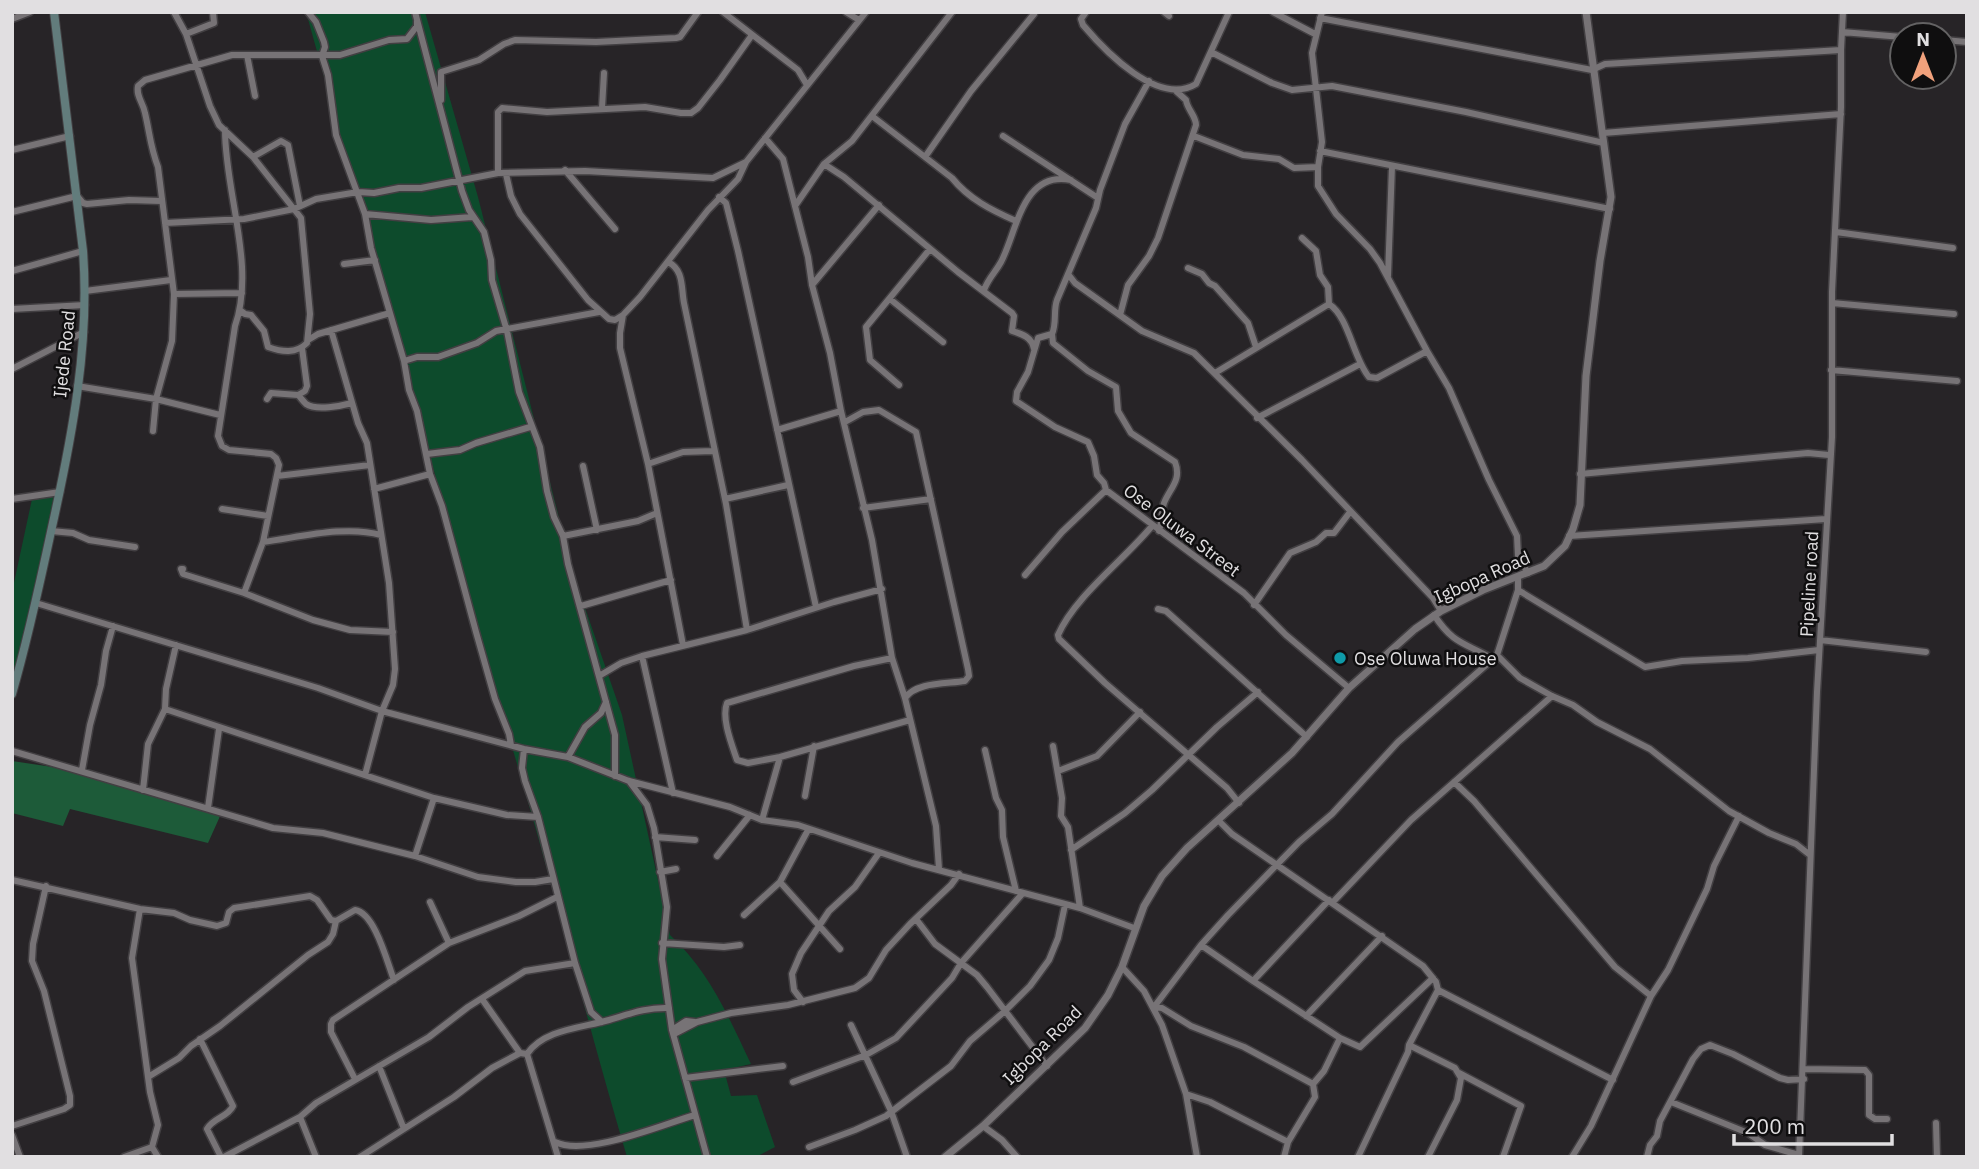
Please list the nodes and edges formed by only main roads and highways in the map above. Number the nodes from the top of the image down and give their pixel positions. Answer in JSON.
{"nodes":[{"id":1,"x":54,"y":12,"type":"edge"},
{"id":2,"x":15,"y":674,"type":"edge"},
{"id":3,"x":12,"y":694,"type":"edge"}],
"edges":[{"from":1,"to":2,"type":"main road","name":"Ijede Road"},
{"from":2,"to":3,"type":"main road","name":"Ijede Road"}]}
